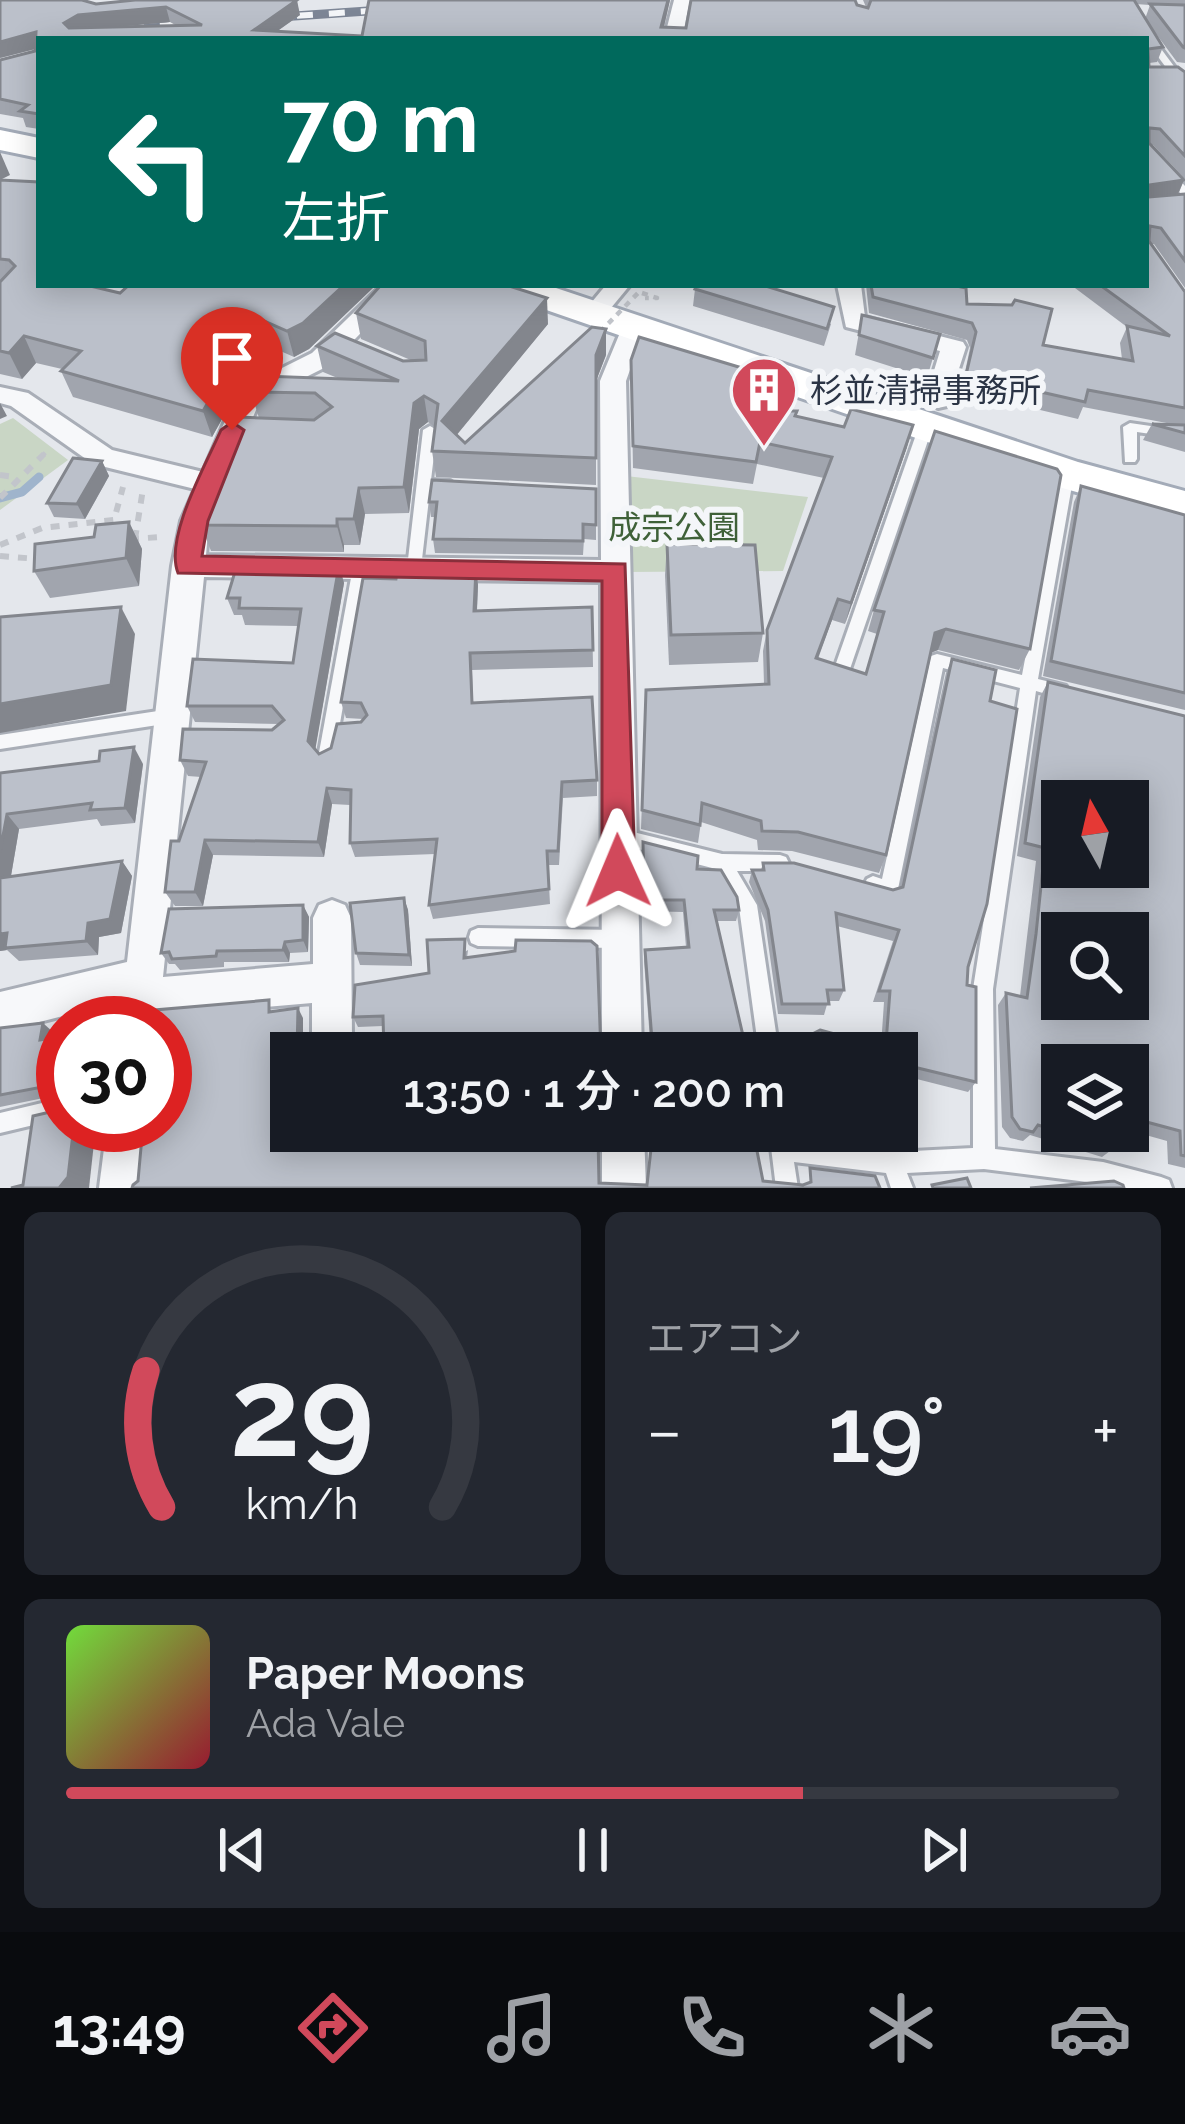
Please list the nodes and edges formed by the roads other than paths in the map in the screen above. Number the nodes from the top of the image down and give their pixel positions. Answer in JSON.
{"nodes":[{"id":1,"x":682,"y":0,"type":"edge"},
{"id":2,"x":1138,"y":23,"type":"edge"},
{"id":3,"x":674,"y":36,"type":"edge"},
{"id":4,"x":1149,"y":36,"type":"edge"},
{"id":5,"x":1149,"y":36,"type":"edge"},
{"id":6,"x":1149,"y":73,"type":"edge"},
{"id":7,"x":1182,"y":77,"type":"edge"},
{"id":8,"x":0,"y":140,"type":"edge"},
{"id":9,"x":36,"y":147,"type":"edge"},
{"id":10,"x":1149,"y":153,"type":"edge"},
{"id":11,"x":0,"y":155,"type":"edge"},
{"id":12,"x":36,"y":163,"type":"edge"},
{"id":13,"x":1185,"y":192,"type":"edge"},
{"id":14,"x":1185,"y":202,"type":"edge"},
{"id":15,"x":1166,"y":205,"type":"edge"},
{"id":16,"x":393,"y":288,"type":"edge"},
{"id":17,"x":527,"y":288,"type":"edge"},
{"id":18,"x":849,"y":288,"type":"edge"},
{"id":19,"x":613,"y":303,"type":"edge"},
{"id":20,"x":792,"y":381,"type":"junction"},
{"id":21,"x":9,"y":404,"type":"edge"},
{"id":22,"x":932,"y":413,"type":"junction"},
{"id":23,"x":777,"y":424,"type":"edge"},
{"id":24,"x":430,"y":430,"type":"edge"},
{"id":25,"x":1185,"y":435,"type":"edge"},
{"id":26,"x":1130,"y":459,"type":"junction"},
{"id":27,"x":84,"y":463,"type":"edge"},
{"id":28,"x":1067,"y":474,"type":"junction"},
{"id":29,"x":1185,"y":474,"type":"edge"},
{"id":30,"x":194,"y":480,"type":"junction"},
{"id":31,"x":423,"y":484,"type":"junction"},
{"id":32,"x":465,"y":487,"type":"edge"},
{"id":33,"x":1185,"y":507,"type":"edge"},
{"id":34,"x":187,"y":566,"type":"junction"},
{"id":35,"x":360,"y":568,"type":"junction"},
{"id":36,"x":414,"y":568,"type":"junction"},
{"id":37,"x":615,"y":572,"type":"junction"},
{"id":38,"x":842,"y":669,"type":"edge"},
{"id":39,"x":1029,"y":683,"type":"junction"},
{"id":40,"x":1073,"y":694,"type":"edge"},
{"id":41,"x":180,"y":728,"type":"junction"},
{"id":42,"x":0,"y":742,"type":"edge"},
{"id":43,"x":326,"y":758,"type":"edge"},
{"id":44,"x":618,"y":837,"type":"junction"},
{"id":45,"x":722,"y":862,"type":"junction"},
{"id":46,"x":811,"y":869,"type":"edge"},
{"id":47,"x":850,"y":879,"type":"edge"},
{"id":48,"x":332,"y":918,"type":"dead end"},
{"id":49,"x":478,"y":937,"type":"dead end"},
{"id":50,"x":620,"y":940,"type":"junction"},
{"id":51,"x":331,"y":982,"type":"junction"},
{"id":52,"x":141,"y":996,"type":"edge"},
{"id":53,"x":175,"y":996,"type":"edge"},
{"id":54,"x":36,"y":1009,"type":"edge"},
{"id":55,"x":0,"y":1012,"type":"edge"},
{"id":56,"x":332,"y":1032,"type":"edge"},
{"id":57,"x":622,"y":1032,"type":"edge"},
{"id":58,"x":766,"y":1032,"type":"edge"},
{"id":59,"x":36,"y":1115,"type":"edge"},
{"id":60,"x":0,"y":1124,"type":"edge"},
{"id":61,"x":125,"y":1152,"type":"edge"},
{"id":62,"x":623,"y":1152,"type":"edge"},
{"id":63,"x":782,"y":1152,"type":"edge"},
{"id":64,"x":839,"y":1152,"type":"edge"},
{"id":65,"x":984,"y":1158,"type":"junction"},
{"id":66,"x":892,"y":1162,"type":"junction"},
{"id":67,"x":121,"y":1188,"type":"edge"},
{"id":68,"x":624,"y":1188,"type":"edge"},
{"id":69,"x":787,"y":1188,"type":"edge"},
{"id":70,"x":902,"y":1188,"type":"edge"},
{"id":71,"x":1161,"y":1188,"type":"edge"}],
"edges":[{"from":1,"to":3,"type":"street"},
{"from":2,"to":4,"type":"lane"},
{"from":5,"to":7,"type":"lane"},
{"from":6,"to":7,"type":"street"},
{"from":8,"to":9,"type":"main road"},
{"from":10,"to":13,"type":"lane"},
{"from":11,"to":12,"type":"main road"},
{"from":14,"to":15,"type":"lane"},
{"from":16,"to":30,"type":"street"},
{"from":17,"to":19,"type":"main road"},
{"from":18,"to":22,"type":"street"},
{"from":19,"to":20,"type":"main road"},
{"from":19,"to":22,"type":"main road"},
{"from":19,"to":37,"type":"street"},
{"from":20,"to":22,"type":"main road"},
{"from":20,"to":23,"type":"lane"},
{"from":21,"to":27,"type":"street"},
{"from":21,"to":30,"type":"street"},
{"from":22,"to":26,"type":"main road"},
{"from":22,"to":28,"type":"main road"},
{"from":22,"to":38,"type":"lane"},
{"from":24,"to":31,"type":"lane"},
{"from":25,"to":26,"type":"lane"},
{"from":26,"to":29,"type":"main road"},
{"from":28,"to":33,"type":"main road"},
{"from":28,"to":39,"type":"lane"},
{"from":30,"to":34,"type":"street"},
{"from":31,"to":32,"type":"lane"},
{"from":31,"to":36,"type":"lane"},
{"from":34,"to":35,"type":"street"},
{"from":34,"to":41,"type":"street"},
{"from":35,"to":36,"type":"street"},
{"from":35,"to":43,"type":"lane"},
{"from":36,"to":37,"type":"street"},
{"from":37,"to":44,"type":"street"},
{"from":39,"to":40,"type":"lane"},
{"from":39,"to":47,"type":"lane"},
{"from":39,"to":65,"type":"lane"},
{"from":41,"to":42,"type":"lane"},
{"from":41,"to":52,"type":"street"},
{"from":44,"to":45,"type":"lane"},
{"from":44,"to":50,"type":"street"},
{"from":45,"to":46,"type":"lane"},
{"from":45,"to":58,"type":"lane"},
{"from":48,"to":51,"type":"street"},
{"from":49,"to":50,"type":"lane"},
{"from":50,"to":57,"type":"street"},
{"from":51,"to":53,"type":"street"},
{"from":51,"to":56,"type":"street"},
{"from":54,"to":55,"type":"street"},
{"from":59,"to":60,"type":"lane"},
{"from":61,"to":67,"type":"street"},
{"from":62,"to":68,"type":"street"},
{"from":63,"to":69,"type":"lane"},
{"from":64,"to":66,"type":"lane"},
{"from":65,"to":66,"type":"lane"},
{"from":65,"to":71,"type":"lane"},
{"from":66,"to":70,"type":"lane"}]}
